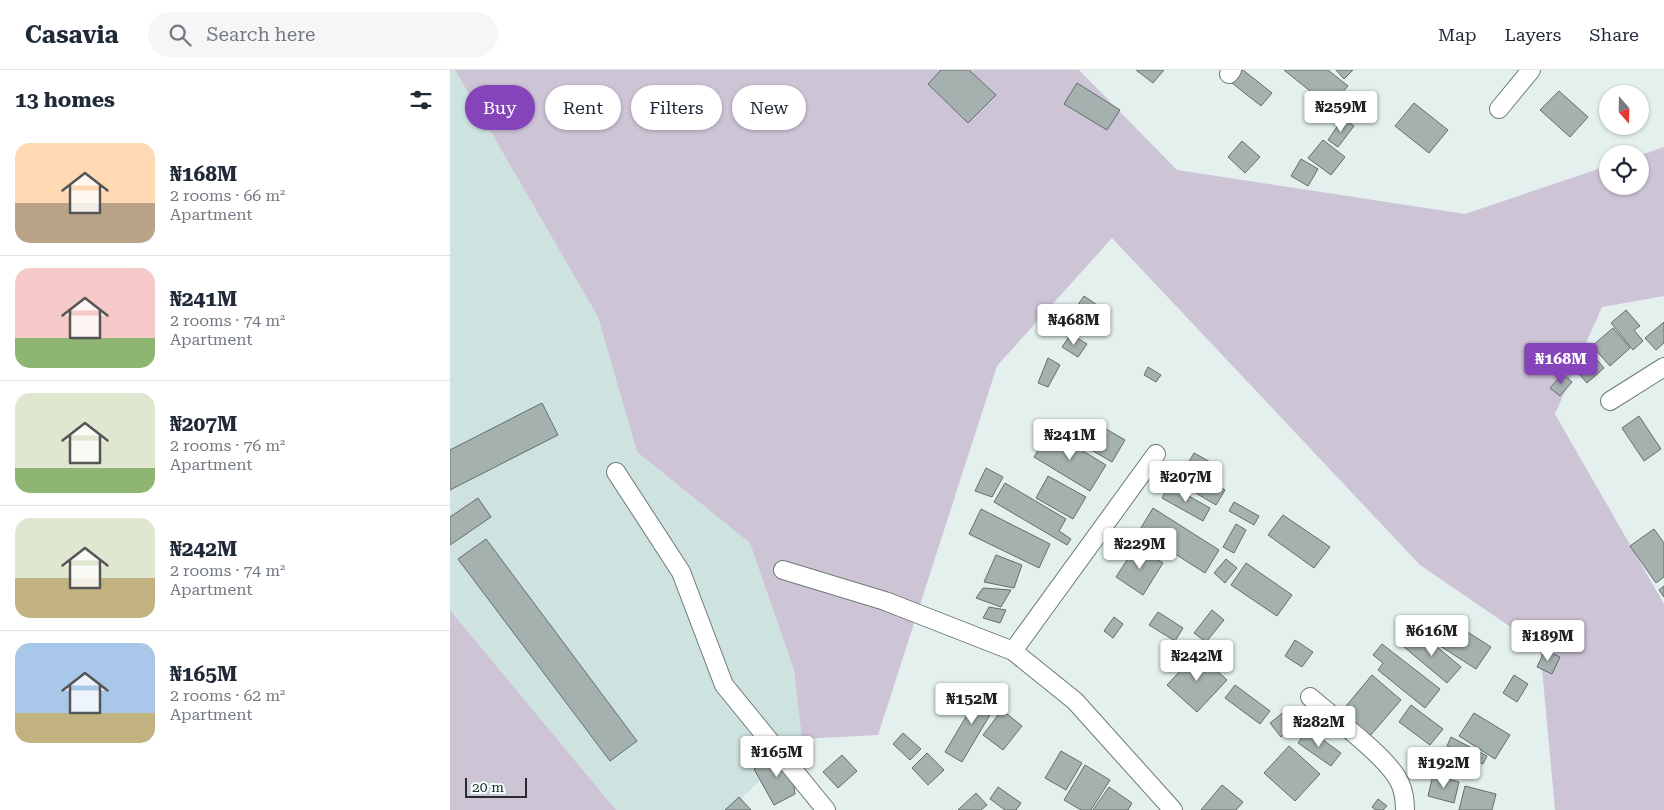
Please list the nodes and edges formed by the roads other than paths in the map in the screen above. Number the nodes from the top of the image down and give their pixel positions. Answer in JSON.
{"nodes":[{"id":1,"x":1531,"y":70,"type":"edge"},
{"id":2,"x":1499,"y":109,"type":"dead end"},
{"id":3,"x":1664,"y":367,"type":"edge"},
{"id":4,"x":1610,"y":401,"type":"dead end"},
{"id":5,"x":1156,"y":454,"type":"dead end"},
{"id":6,"x":616,"y":472,"type":"dead end"},
{"id":7,"x":783,"y":570,"type":"dead end"},
{"id":8,"x":1013,"y":651,"type":"junction"},
{"id":9,"x":1310,"y":697,"type":"dead end"},
{"id":10,"x":826,"y":810,"type":"edge"},
{"id":11,"x":1173,"y":810,"type":"edge"},
{"id":12,"x":1405,"y":810,"type":"edge"}],
"edges":[{"from":1,"to":2,"type":"street"},
{"from":3,"to":4,"type":"street"},
{"from":5,"to":8,"type":"street"},
{"from":6,"to":10,"type":"street"},
{"from":7,"to":8,"type":"street"},
{"from":8,"to":11,"type":"street"},
{"from":9,"to":12,"type":"street"}]}
